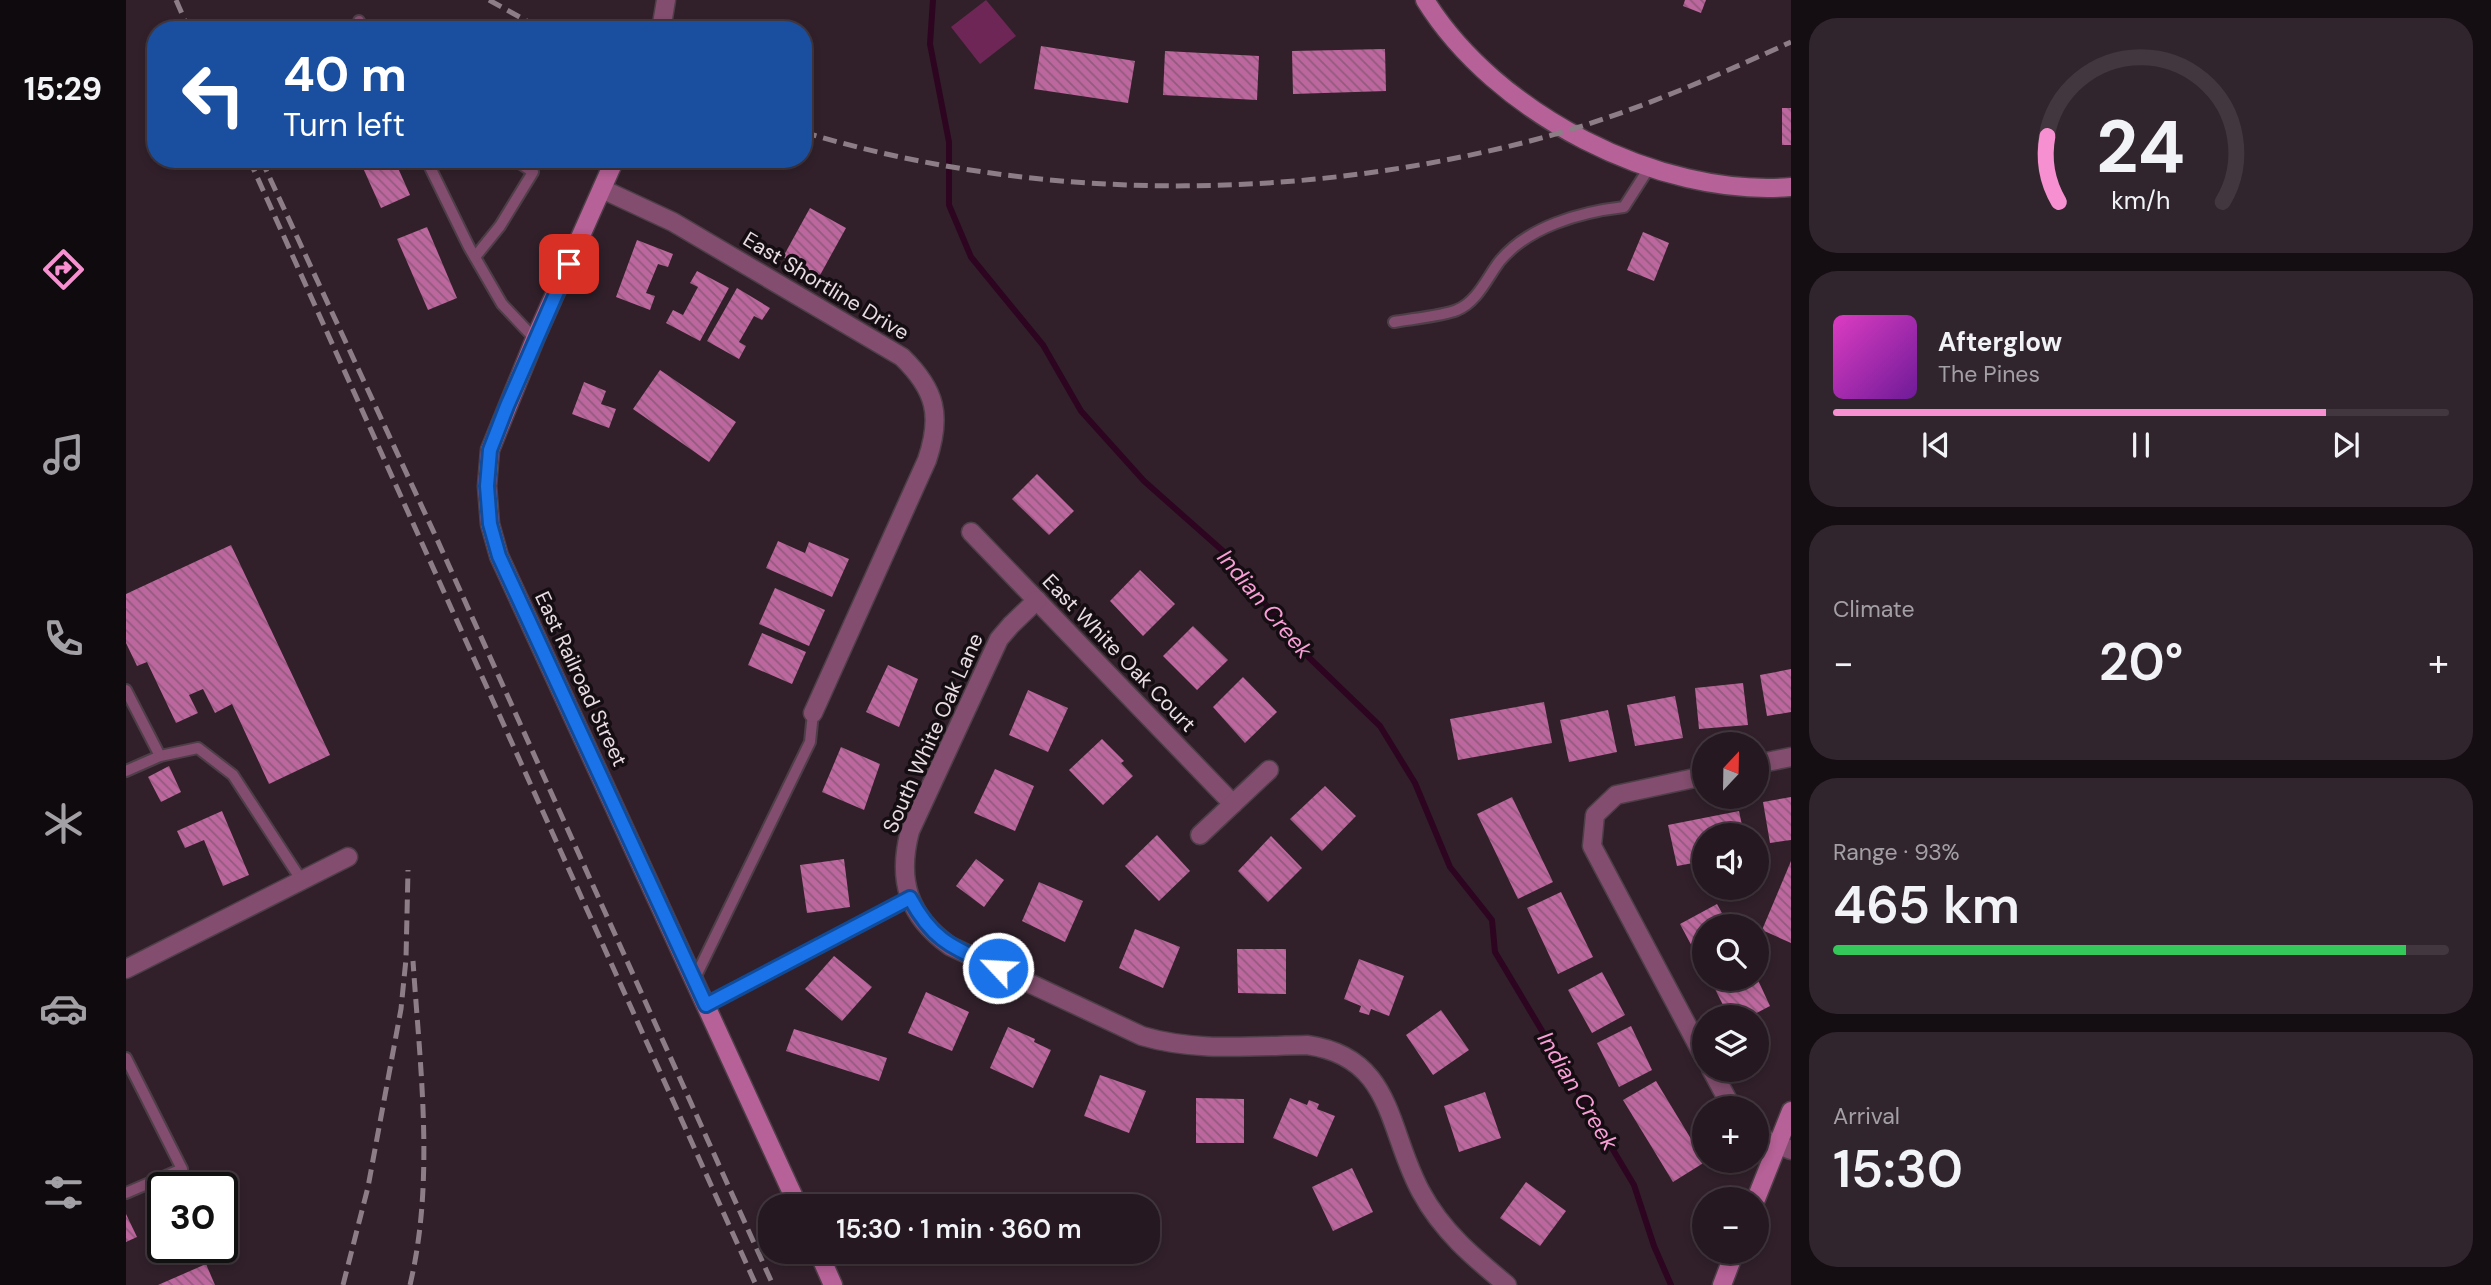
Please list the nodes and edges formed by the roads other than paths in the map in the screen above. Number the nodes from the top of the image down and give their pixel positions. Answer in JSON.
{"nodes":[{"id":1,"x":666,"y":0,"type":"edge"},
{"id":2,"x":1424,"y":0,"type":"edge"},
{"id":3,"x":663,"y":21,"type":"edge"},
{"id":4,"x":430,"y":168,"type":"edge"},
{"id":5,"x":527,"y":168,"type":"edge"},
{"id":6,"x":611,"y":168,"type":"edge"},
{"id":7,"x":1649,"y":168,"type":"junction"},
{"id":8,"x":1791,"y":187,"type":"edge"},
{"id":9,"x":602,"y":188,"type":"junction"},
{"id":10,"x":475,"y":257,"type":"junction"},
{"id":11,"x":1394,"y":322,"type":"dead end"},
{"id":12,"x":535,"y":339,"type":"junction"},
{"id":13,"x":971,"y":532,"type":"dead end"},
{"id":14,"x":1037,"y":600,"type":"junction"},
{"id":15,"x":126,"y":690,"type":"edge"},
{"id":16,"x":813,"y":713,"type":"joint"},
{"id":17,"x":160,"y":756,"type":"junction"},
{"id":18,"x":1791,"y":757,"type":"edge"},
{"id":19,"x":1769,"y":762,"type":"edge"},
{"id":20,"x":1269,"y":770,"type":"dead end"},
{"id":21,"x":126,"y":771,"type":"edge"},
{"id":22,"x":1692,"y":779,"type":"edge"},
{"id":23,"x":1233,"y":804,"type":"junction"},
{"id":24,"x":1200,"y":835,"type":"dead end"},
{"id":25,"x":348,"y":858,"type":"dead end"},
{"id":26,"x":302,"y":881,"type":"junction"},
{"id":27,"x":910,"y":898,"type":"junction"},
{"id":28,"x":126,"y":970,"type":"edge"},
{"id":29,"x":694,"y":981,"type":"junction"},
{"id":30,"x":706,"y":1005,"type":"junction"},
{"id":31,"x":1692,"y":1034,"type":"edge"},
{"id":32,"x":126,"y":1058,"type":"edge"},
{"id":33,"x":1791,"y":1111,"type":"edge"},
{"id":34,"x":1784,"y":1148,"type":"edge"},
{"id":35,"x":1763,"y":1187,"type":"edge"},
{"id":36,"x":126,"y":1193,"type":"edge"},
{"id":37,"x":792,"y":1194,"type":"edge"},
{"id":38,"x":824,"y":1264,"type":"edge"},
{"id":39,"x":1730,"y":1264,"type":"edge"},
{"id":40,"x":833,"y":1285,"type":"edge"},
{"id":41,"x":1507,"y":1285,"type":"edge"},
{"id":42,"x":1722,"y":1285,"type":"edge"}],
"edges":[{"from":1,"to":3,"type":"street"},
{"from":2,"to":7,"type":"street"},
{"from":4,"to":10,"type":"lane"},
{"from":5,"to":10,"type":"lane"},
{"from":6,"to":9,"type":"street","name":"East Railroad Street"},
{"from":7,"to":8,"type":"street"},
{"from":7,"to":11,"type":"lane"},
{"from":9,"to":12,"type":"street","name":"East Railroad Street"},
{"from":9,"to":16,"type":"street","name":"East Shortline Drive"},
{"from":10,"to":12,"type":"lane"},
{"from":12,"to":29,"type":"street","name":"East Railroad Street"},
{"from":13,"to":14,"type":"street","name":"East White Oak Court"},
{"from":14,"to":23,"type":"street","name":"East White Oak Court"},
{"from":14,"to":27,"type":"street","name":"South White Oak Lane"},
{"from":15,"to":17,"type":"lane"},
{"from":16,"to":29,"type":"lane"},
{"from":17,"to":21,"type":"lane"},
{"from":17,"to":26,"type":"lane"},
{"from":18,"to":19,"type":"street"},
{"from":20,"to":23,"type":"street"},
{"from":22,"to":31,"type":"street"},
{"from":23,"to":24,"type":"street"},
{"from":25,"to":26,"type":"street"},
{"from":26,"to":28,"type":"street"},
{"from":27,"to":30,"type":"lane"},
{"from":27,"to":41,"type":"street"},
{"from":29,"to":30,"type":"street","name":"East Railroad Street"},
{"from":30,"to":37,"type":"street","name":"East Railroad Street"},
{"from":32,"to":36,"type":"lane"},
{"from":33,"to":34,"type":"street"},
{"from":34,"to":35,"type":"street"},
{"from":38,"to":40,"type":"street"},
{"from":39,"to":42,"type":"street"}]}
